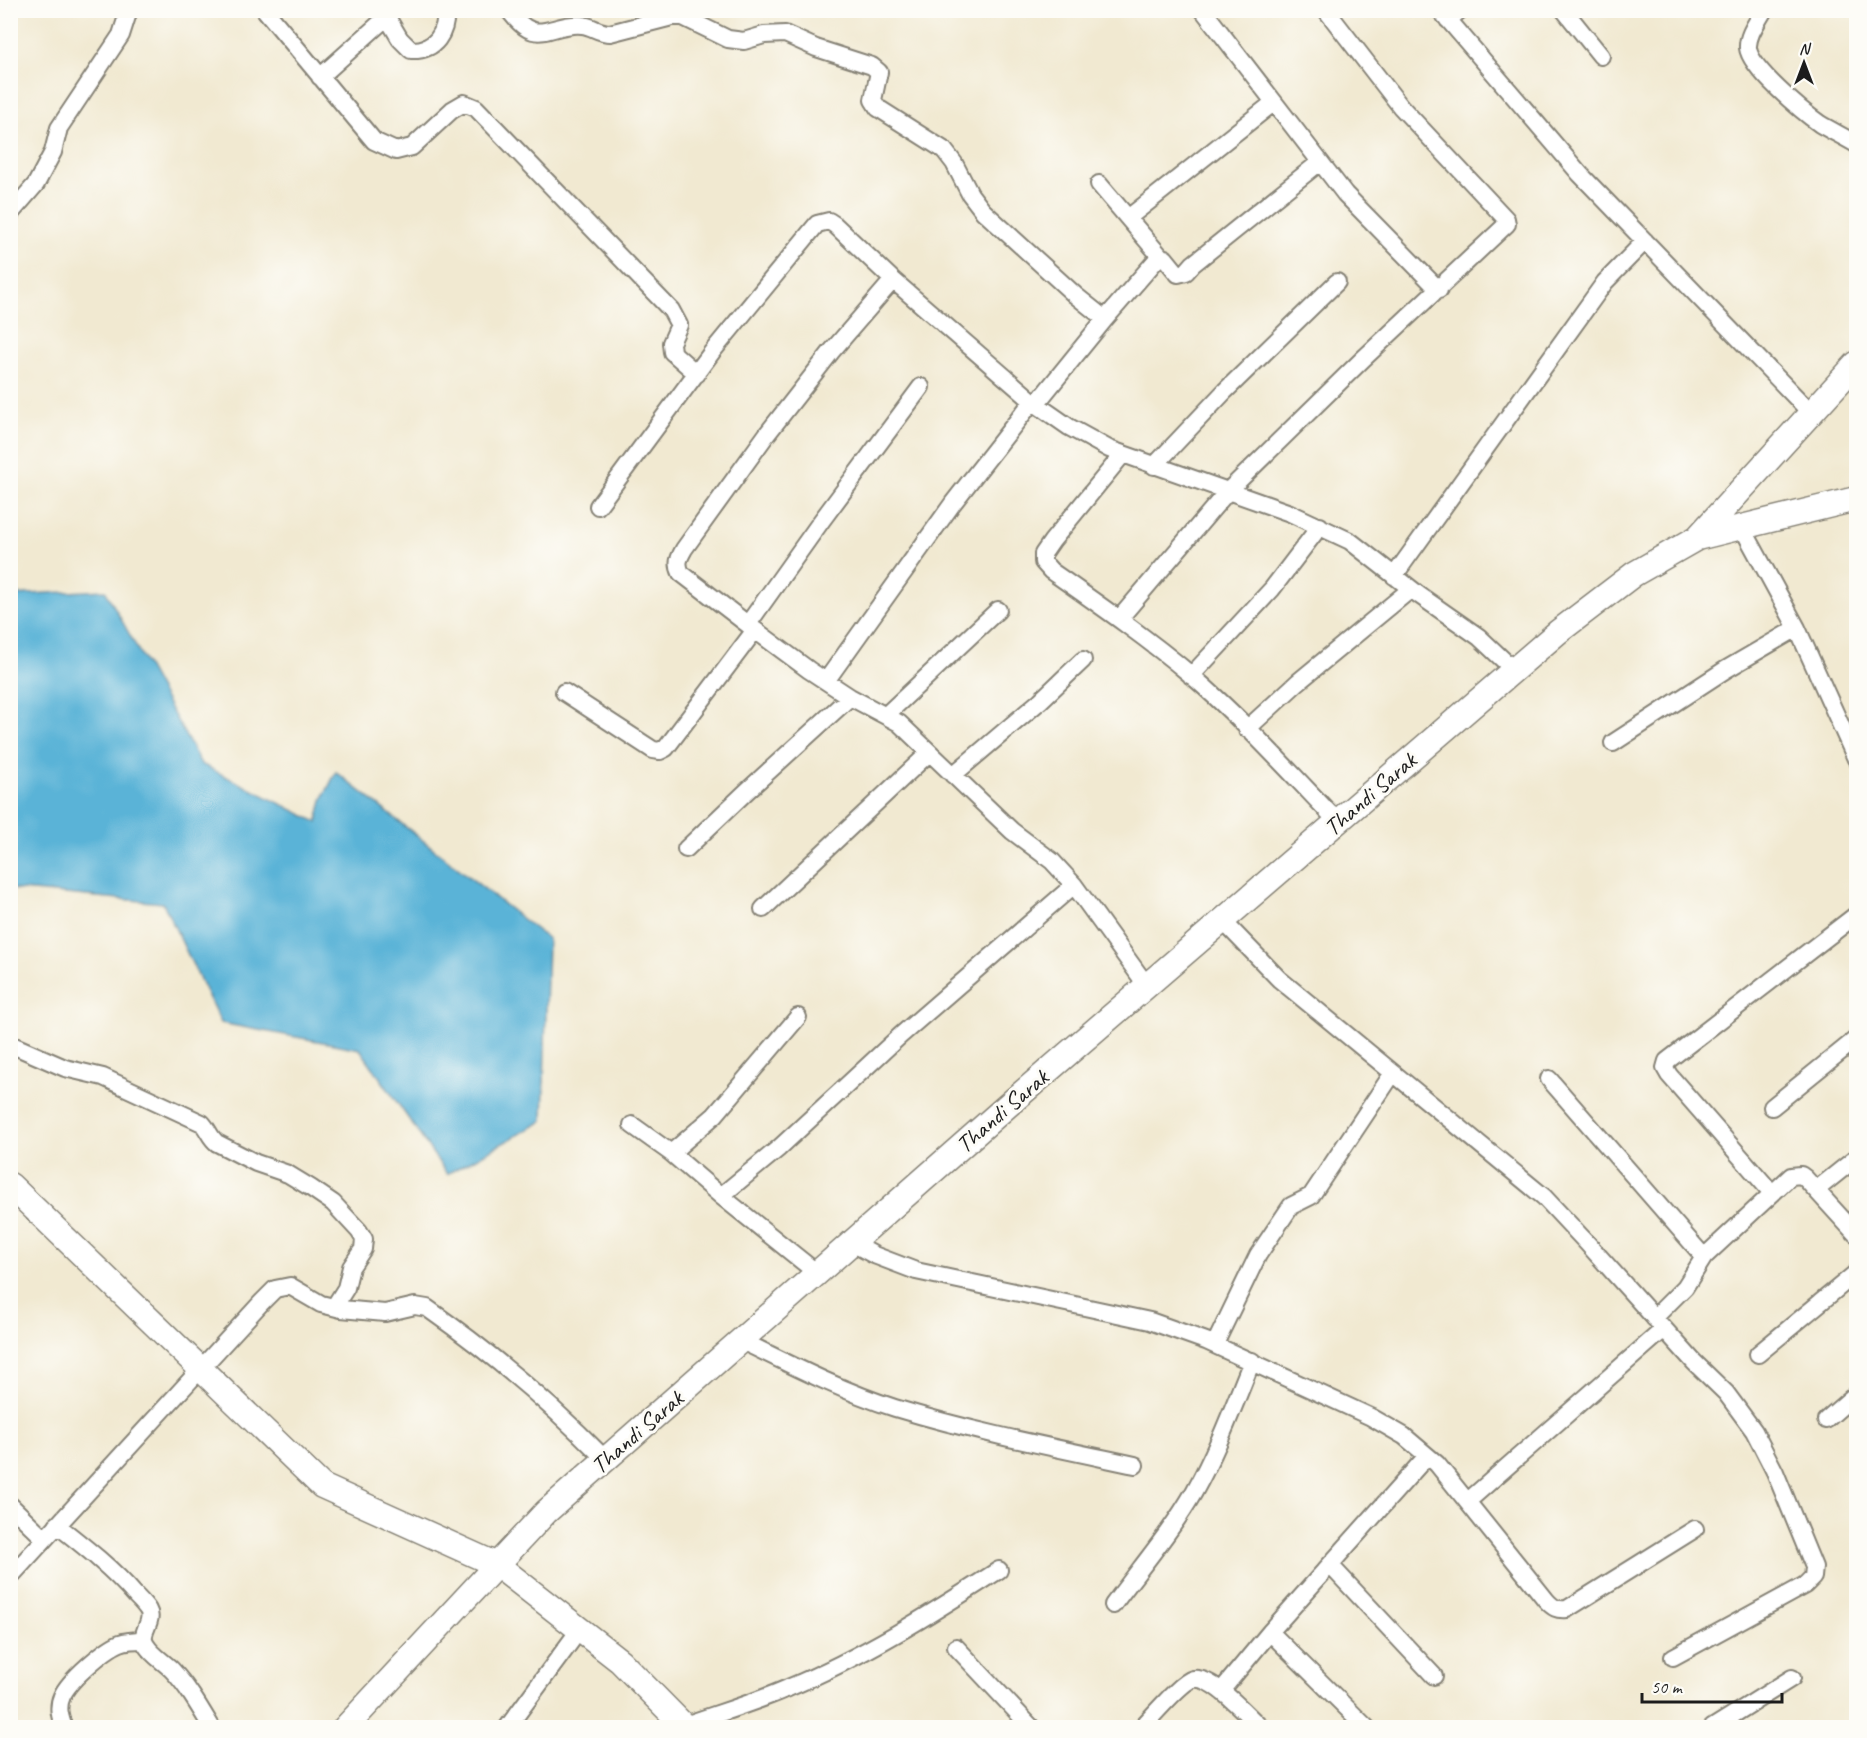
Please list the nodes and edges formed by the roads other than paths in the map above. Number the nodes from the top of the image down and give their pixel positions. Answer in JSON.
{"nodes":[{"id":1,"x":129,"y":10,"type":"edge"},
{"id":2,"x":265,"y":10,"type":"edge"},
{"id":3,"x":446,"y":10,"type":"edge"},
{"id":4,"x":509,"y":10,"type":"edge"},
{"id":5,"x":1203,"y":10,"type":"edge"},
{"id":6,"x":1326,"y":10,"type":"edge"},
{"id":7,"x":1564,"y":10,"type":"edge"},
{"id":8,"x":1764,"y":10,"type":"edge"},
{"id":9,"x":385,"y":14,"type":"edge"},
{"id":10,"x":1449,"y":14,"type":"edge"},
{"id":11,"x":1601,"y":56,"type":"dead end"},
{"id":12,"x":320,"y":77,"type":"junction"},
{"id":13,"x":1274,"y":103,"type":"junction"},
{"id":14,"x":1857,"y":144,"type":"edge"},
{"id":15,"x":1320,"y":162,"type":"junction"},
{"id":16,"x":1099,"y":184,"type":"dead end"},
{"id":17,"x":10,"y":214,"type":"edge"},
{"id":18,"x":1128,"y":218,"type":"junction"},
{"id":19,"x":1645,"y":241,"type":"junction"},
{"id":20,"x":1161,"y":257,"type":"junction"},
{"id":21,"x":893,"y":280,"type":"junction"},
{"id":22,"x":1337,"y":282,"type":"dead end"},
{"id":23,"x":1438,"y":290,"type":"junction"},
{"id":24,"x":1105,"y":319,"type":"junction"},
{"id":25,"x":1857,"y":364,"type":"edge"},
{"id":26,"x":697,"y":374,"type":"junction"},
{"id":27,"x":921,"y":387,"type":"dead end"},
{"id":28,"x":1034,"y":403,"type":"junction"},
{"id":29,"x":1811,"y":413,"type":"junction"},
{"id":30,"x":1123,"y":454,"type":"junction"},
{"id":31,"x":1154,"y":466,"type":"junction"},
{"id":32,"x":1227,"y":492,"type":"junction"},
{"id":33,"x":1857,"y":499,"type":"edge"},
{"id":34,"x":598,"y":506,"type":"dead end"},
{"id":35,"x":1320,"y":526,"type":"junction"},
{"id":36,"x":1742,"y":526,"type":"junction"},
{"id":37,"x":1697,"y":538,"type":"junction"},
{"id":38,"x":1394,"y":576,"type":"junction"},
{"id":39,"x":1411,"y":589,"type":"junction"},
{"id":40,"x":999,"y":610,"type":"dead end"},
{"id":41,"x":1119,"y":620,"type":"junction"},
{"id":42,"x":752,"y":627,"type":"junction"},
{"id":43,"x":1797,"y":628,"type":"junction"},
{"id":44,"x":1083,"y":660,"type":"dead end"},
{"id":45,"x":1514,"y":670,"type":"junction"},
{"id":46,"x":1191,"y":676,"type":"junction"},
{"id":47,"x":826,"y":681,"type":"junction"},
{"id":48,"x":564,"y":692,"type":"dead end"},
{"id":49,"x":850,"y":697,"type":"junction"},
{"id":50,"x":886,"y":715,"type":"junction"},
{"id":51,"x":1247,"y":729,"type":"junction"},
{"id":52,"x":1613,"y":743,"type":"dead end"},
{"id":53,"x":929,"y":753,"type":"junction"},
{"id":54,"x":1857,"y":759,"type":"edge"},
{"id":55,"x":953,"y":775,"type":"junction"},
{"id":56,"x":1338,"y":822,"type":"junction"},
{"id":57,"x":686,"y":849,"type":"dead end"},
{"id":58,"x":1074,"y":885,"type":"junction"},
{"id":59,"x":763,"y":909,"type":"dead end"},
{"id":60,"x":1857,"y":915,"type":"edge"},
{"id":61,"x":1223,"y":921,"type":"junction"},
{"id":62,"x":1147,"y":986,"type":"junction"},
{"id":63,"x":798,"y":1017,"type":"dead end"},
{"id":64,"x":1857,"y":1039,"type":"edge"},
{"id":65,"x":10,"y":1044,"type":"edge"},
{"id":66,"x":1393,"y":1073,"type":"junction"},
{"id":67,"x":1549,"y":1080,"type":"dead end"},
{"id":68,"x":1772,"y":1107,"type":"dead end"},
{"id":69,"x":632,"y":1125,"type":"dead end"},
{"id":70,"x":671,"y":1153,"type":"junction"},
{"id":71,"x":1857,"y":1158,"type":"edge"},
{"id":72,"x":10,"y":1185,"type":"edge"},
{"id":73,"x":1816,"y":1190,"type":"junction"},
{"id":74,"x":1772,"y":1194,"type":"junction"},
{"id":75,"x":721,"y":1196,"type":"junction"},
{"id":76,"x":1857,"y":1234,"type":"edge"},
{"id":77,"x":852,"y":1243,"type":"junction"},
{"id":78,"x":1704,"y":1257,"type":"junction"},
{"id":79,"x":1857,"y":1272,"type":"edge"},
{"id":80,"x":817,"y":1273,"type":"junction"},
{"id":81,"x":334,"y":1307,"type":"junction"},
{"id":82,"x":1659,"y":1323,"type":"junction"},
{"id":83,"x":740,"y":1340,"type":"junction"},
{"id":84,"x":1215,"y":1344,"type":"junction"},
{"id":85,"x":1758,"y":1354,"type":"dead end"},
{"id":86,"x":1252,"y":1361,"type":"junction"},
{"id":87,"x":200,"y":1368,"type":"junction"},
{"id":88,"x":1857,"y":1394,"type":"edge"},
{"id":89,"x":1826,"y":1420,"type":"dead end"},
{"id":90,"x":1427,"y":1456,"type":"junction"},
{"id":91,"x":605,"y":1459,"type":"junction"},
{"id":92,"x":1135,"y":1466,"type":"dead end"},
{"id":93,"x":1468,"y":1501,"type":"junction"},
{"id":94,"x":10,"y":1505,"type":"edge"},
{"id":95,"x":57,"y":1525,"type":"junction"},
{"id":96,"x":1695,"y":1529,"type":"dead end"},
{"id":97,"x":45,"y":1539,"type":"junction"},
{"id":98,"x":497,"y":1565,"type":"junction"},
{"id":99,"x":1330,"y":1565,"type":"junction"},
{"id":100,"x":999,"y":1570,"type":"dead end"},
{"id":101,"x":10,"y":1576,"type":"edge"},
{"id":102,"x":1113,"y":1605,"type":"dead end"},
{"id":103,"x":580,"y":1629,"type":"junction"},
{"id":104,"x":1270,"y":1632,"type":"junction"},
{"id":105,"x":144,"y":1640,"type":"junction"},
{"id":106,"x":956,"y":1647,"type":"dead end"},
{"id":107,"x":1673,"y":1657,"type":"dead end"},
{"id":108,"x":1434,"y":1676,"type":"dead end"},
{"id":109,"x":1792,"y":1678,"type":"dead end"},
{"id":110,"x":1221,"y":1691,"type":"junction"},
{"id":111,"x":686,"y":1726,"type":"edge"},
{"id":112,"x":64,"y":1728,"type":"edge"},
{"id":113,"x":212,"y":1728,"type":"edge"},
{"id":114,"x":345,"y":1728,"type":"edge"},
{"id":115,"x":507,"y":1728,"type":"edge"},
{"id":116,"x":1032,"y":1728,"type":"edge"},
{"id":117,"x":1142,"y":1728,"type":"edge"},
{"id":118,"x":1261,"y":1728,"type":"edge"},
{"id":119,"x":1367,"y":1728,"type":"edge"},
{"id":120,"x":1712,"y":1728,"type":"edge"}],
"edges":[{"from":1,"to":17,"type":"street"},
{"from":2,"to":12,"type":"street"},
{"from":3,"to":9,"type":"street"},
{"from":4,"to":24,"type":"street"},
{"from":5,"to":13,"type":"street"},
{"from":6,"to":23,"type":"street"},
{"from":7,"to":11,"type":"street"},
{"from":8,"to":14,"type":"street"},
{"from":9,"to":12,"type":"street"},
{"from":10,"to":19,"type":"street"},
{"from":12,"to":26,"type":"street"},
{"from":13,"to":15,"type":"street"},
{"from":13,"to":18,"type":"street"},
{"from":15,"to":20,"type":"street"},
{"from":15,"to":23,"type":"street"},
{"from":16,"to":18,"type":"street"},
{"from":18,"to":20,"type":"street"},
{"from":19,"to":29,"type":"street"},
{"from":19,"to":38,"type":"street"},
{"from":20,"to":24,"type":"street"},
{"from":21,"to":26,"type":"street"},
{"from":21,"to":28,"type":"street"},
{"from":21,"to":42,"type":"street"},
{"from":22,"to":31,"type":"street"},
{"from":23,"to":32,"type":"street"},
{"from":24,"to":28,"type":"street"},
{"from":25,"to":29,"type":"main road"},
{"from":26,"to":34,"type":"street"},
{"from":27,"to":42,"type":"street"},
{"from":28,"to":30,"type":"street"},
{"from":28,"to":47,"type":"street"},
{"from":29,"to":37,"type":"main road"},
{"from":30,"to":31,"type":"street"},
{"from":30,"to":41,"type":"street"},
{"from":31,"to":32,"type":"street"},
{"from":32,"to":35,"type":"street"},
{"from":32,"to":41,"type":"street"},
{"from":33,"to":36,"type":"main road"},
{"from":35,"to":38,"type":"street"},
{"from":35,"to":46,"type":"street"},
{"from":36,"to":37,"type":"main road"},
{"from":36,"to":43,"type":"street"},
{"from":37,"to":45,"type":"main road","name":"Thandi Sarak"},
{"from":38,"to":39,"type":"street"},
{"from":39,"to":45,"type":"street"},
{"from":39,"to":51,"type":"street"},
{"from":40,"to":50,"type":"street"},
{"from":41,"to":46,"type":"street"},
{"from":42,"to":47,"type":"street"},
{"from":42,"to":48,"type":"street"},
{"from":43,"to":52,"type":"street"},
{"from":43,"to":54,"type":"street"},
{"from":44,"to":55,"type":"street"},
{"from":45,"to":56,"type":"main road","name":"Thandi Sarak"},
{"from":46,"to":51,"type":"street"},
{"from":47,"to":49,"type":"street"},
{"from":49,"to":50,"type":"street"},
{"from":49,"to":57,"type":"street"},
{"from":50,"to":53,"type":"street"},
{"from":51,"to":56,"type":"street"},
{"from":53,"to":55,"type":"street"},
{"from":53,"to":59,"type":"street"},
{"from":55,"to":58,"type":"street"},
{"from":56,"to":61,"type":"main road","name":"Thandi Sarak"},
{"from":58,"to":62,"type":"street"},
{"from":58,"to":75,"type":"street"},
{"from":60,"to":74,"type":"street"},
{"from":61,"to":62,"type":"main road","name":"Thandi Sarak"},
{"from":61,"to":66,"type":"street"},
{"from":62,"to":77,"type":"main road","name":"Thandi Sarak"},
{"from":63,"to":70,"type":"street"},
{"from":64,"to":68,"type":"street"},
{"from":65,"to":81,"type":"street"},
{"from":66,"to":82,"type":"street"},
{"from":66,"to":84,"type":"street"},
{"from":67,"to":78,"type":"street"},
{"from":69,"to":70,"type":"street"},
{"from":70,"to":75,"type":"street"},
{"from":71,"to":73,"type":"street"},
{"from":72,"to":87,"type":"main road"},
{"from":73,"to":74,"type":"street"},
{"from":73,"to":76,"type":"street"},
{"from":74,"to":78,"type":"street"},
{"from":75,"to":80,"type":"street"},
{"from":77,"to":80,"type":"main road","name":"Thandi Sarak"},
{"from":77,"to":84,"type":"street"},
{"from":78,"to":82,"type":"street"},
{"from":79,"to":85,"type":"street"},
{"from":80,"to":83,"type":"main road","name":"Thandi Sarak"},
{"from":81,"to":87,"type":"street"},
{"from":81,"to":91,"type":"street"},
{"from":82,"to":93,"type":"street"},
{"from":82,"to":107,"type":"street"},
{"from":83,"to":91,"type":"main road","name":"Thandi Sarak"},
{"from":83,"to":92,"type":"street"},
{"from":84,"to":86,"type":"street"},
{"from":86,"to":90,"type":"street"},
{"from":86,"to":102,"type":"street"},
{"from":87,"to":95,"type":"street"},
{"from":87,"to":98,"type":"main road"},
{"from":88,"to":89,"type":"street"},
{"from":90,"to":93,"type":"street"},
{"from":90,"to":99,"type":"street"},
{"from":91,"to":98,"type":"main road","name":"Thandi Sarak"},
{"from":93,"to":96,"type":"street"},
{"from":94,"to":97,"type":"street"},
{"from":95,"to":97,"type":"street"},
{"from":95,"to":105,"type":"street"},
{"from":97,"to":101,"type":"street"},
{"from":98,"to":103,"type":"main road"},
{"from":98,"to":114,"type":"main road","name":"Thandi Sarak"},
{"from":99,"to":104,"type":"street"},
{"from":99,"to":108,"type":"street"},
{"from":100,"to":111,"type":"street"},
{"from":103,"to":111,"type":"main road"},
{"from":103,"to":115,"type":"street"},
{"from":104,"to":110,"type":"street"},
{"from":104,"to":119,"type":"street"},
{"from":105,"to":112,"type":"street"},
{"from":105,"to":113,"type":"street"},
{"from":106,"to":116,"type":"street"},
{"from":109,"to":120,"type":"street"},
{"from":110,"to":117,"type":"street"},
{"from":110,"to":118,"type":"street"}]}
